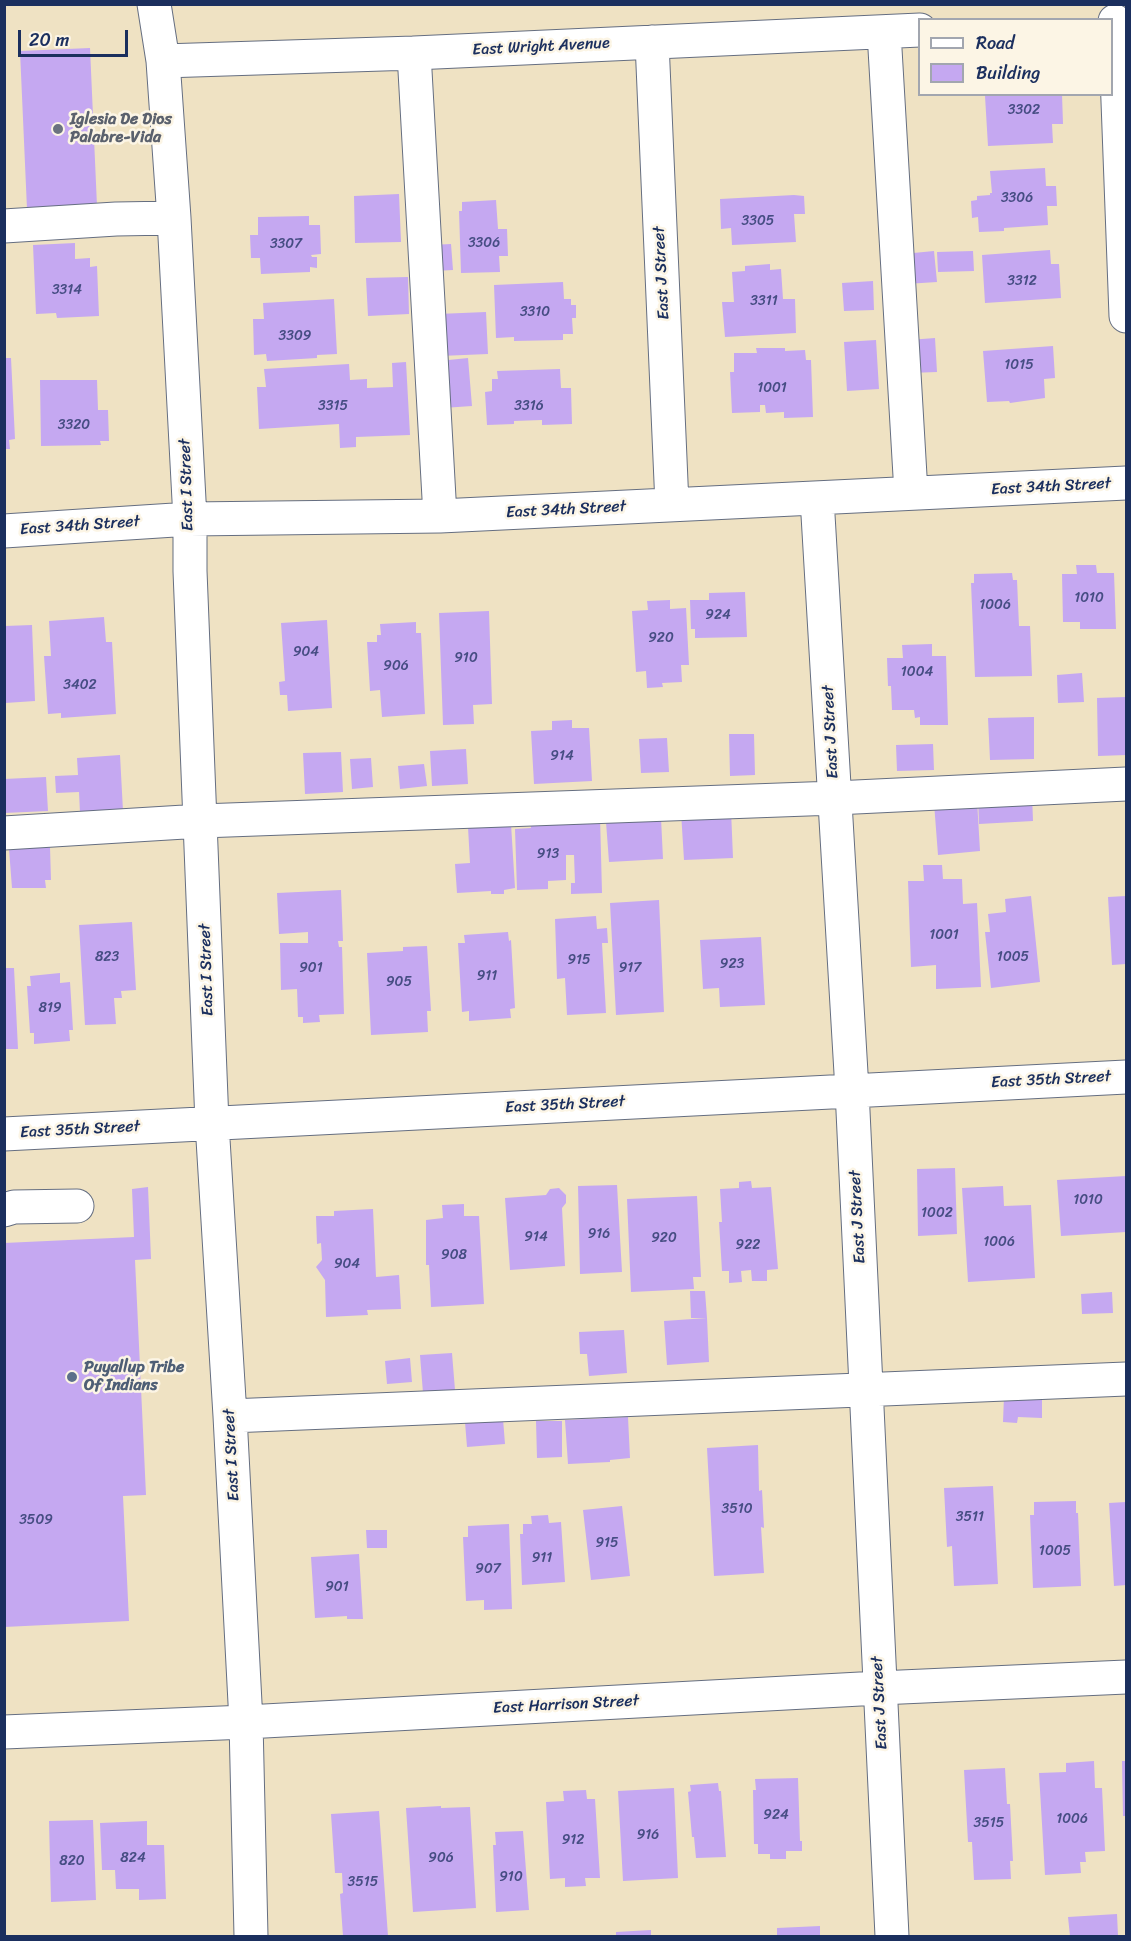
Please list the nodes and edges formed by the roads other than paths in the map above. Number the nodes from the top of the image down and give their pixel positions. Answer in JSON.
{"nodes":[{"id":1,"x":154,"y":4,"type":"edge"},
{"id":2,"x":1118,"y":21,"type":"edge"},
{"id":3,"x":918,"y":30,"type":"edge"},
{"id":4,"x":884,"y":32,"type":"junction"},
{"id":5,"x":652,"y":42,"type":"junction"},
{"id":6,"x":414,"y":53,"type":"junction"},
{"id":7,"x":163,"y":61,"type":"junction"},
{"id":8,"x":174,"y":218,"type":"junction"},
{"id":9,"x":4,"y":226,"type":"edge"},
{"id":10,"x":1126,"y":316,"type":"edge"},
{"id":11,"x":1126,"y":483,"type":"edge"},
{"id":12,"x":911,"y":493,"type":"junction"},
{"id":13,"x":817,"y":498,"type":"junction"},
{"id":14,"x":672,"y":505,"type":"junction"},
{"id":15,"x":440,"y":516,"type":"junction"},
{"id":16,"x":190,"y":519,"type":"junction"},
{"id":17,"x":4,"y":531,"type":"edge"},
{"id":18,"x":1126,"y":784,"type":"edge"},
{"id":19,"x":835,"y":798,"type":"junction"},
{"id":20,"x":201,"y":821,"type":"junction"},
{"id":21,"x":4,"y":833,"type":"edge"},
{"id":22,"x":1126,"y":1077,"type":"edge"},
{"id":23,"x":852,"y":1090,"type":"junction"},
{"id":24,"x":212,"y":1124,"type":"junction"},
{"id":25,"x":4,"y":1134,"type":"edge"},
{"id":26,"x":77,"y":1206,"type":"dead end"},
{"id":27,"x":4,"y":1210,"type":"edge"},
{"id":28,"x":1126,"y":1379,"type":"edge"},
{"id":29,"x":866,"y":1390,"type":"junction"},
{"id":30,"x":230,"y":1416,"type":"junction"},
{"id":31,"x":1126,"y":1677,"type":"edge"},
{"id":32,"x":879,"y":1688,"type":"junction"},
{"id":33,"x":246,"y":1722,"type":"junction"},
{"id":34,"x":4,"y":1732,"type":"edge"},
{"id":35,"x":251,"y":1936,"type":"edge"},
{"id":36,"x":892,"y":1936,"type":"edge"}],
"edges":[{"from":1,"to":7,"type":"street","name":"East I Street"},
{"from":2,"to":10,"type":"street"},
{"from":3,"to":4,"type":"street","name":"East Wright Avenue"},
{"from":4,"to":5,"type":"street","name":"East Wright Avenue"},
{"from":4,"to":12,"type":"street"},
{"from":5,"to":6,"type":"street","name":"East Wright Avenue"},
{"from":5,"to":14,"type":"street","name":"East J Street"},
{"from":6,"to":7,"type":"street","name":"East Wright Avenue"},
{"from":6,"to":15,"type":"street"},
{"from":7,"to":8,"type":"street","name":"East I Street"},
{"from":8,"to":9,"type":"street"},
{"from":8,"to":16,"type":"street","name":"East I Street"},
{"from":11,"to":12,"type":"street","name":"East 34th Street"},
{"from":12,"to":13,"type":"street","name":"East 34th Street"},
{"from":13,"to":14,"type":"street","name":"East 34th Street"},
{"from":13,"to":19,"type":"street","name":"East J Street"},
{"from":14,"to":15,"type":"street","name":"East 34th Street"},
{"from":15,"to":16,"type":"street","name":"East 34th Street"},
{"from":16,"to":17,"type":"street","name":"East 34th Street"},
{"from":16,"to":20,"type":"street","name":"East I Street"},
{"from":18,"to":19,"type":"street"},
{"from":19,"to":20,"type":"street"},
{"from":19,"to":23,"type":"street","name":"East J Street"},
{"from":20,"to":21,"type":"street"},
{"from":20,"to":24,"type":"street","name":"East I Street"},
{"from":22,"to":23,"type":"street","name":"East 35th Street"},
{"from":23,"to":24,"type":"street","name":"East 35th Street"},
{"from":23,"to":29,"type":"street","name":"East J Street"},
{"from":24,"to":25,"type":"street","name":"East 35th Street"},
{"from":24,"to":30,"type":"street","name":"East I Street"},
{"from":26,"to":27,"type":"street"},
{"from":28,"to":29,"type":"street"},
{"from":29,"to":30,"type":"street"},
{"from":29,"to":32,"type":"street","name":"East J Street"},
{"from":30,"to":33,"type":"street","name":"East I Street"},
{"from":31,"to":32,"type":"street","name":"East Harrison Street"},
{"from":32,"to":33,"type":"street","name":"East Harrison Street"},
{"from":32,"to":36,"type":"street","name":"East J Street"},
{"from":33,"to":34,"type":"street","name":"East Harrison Street"},
{"from":33,"to":35,"type":"street","name":"East I Street"}]}
